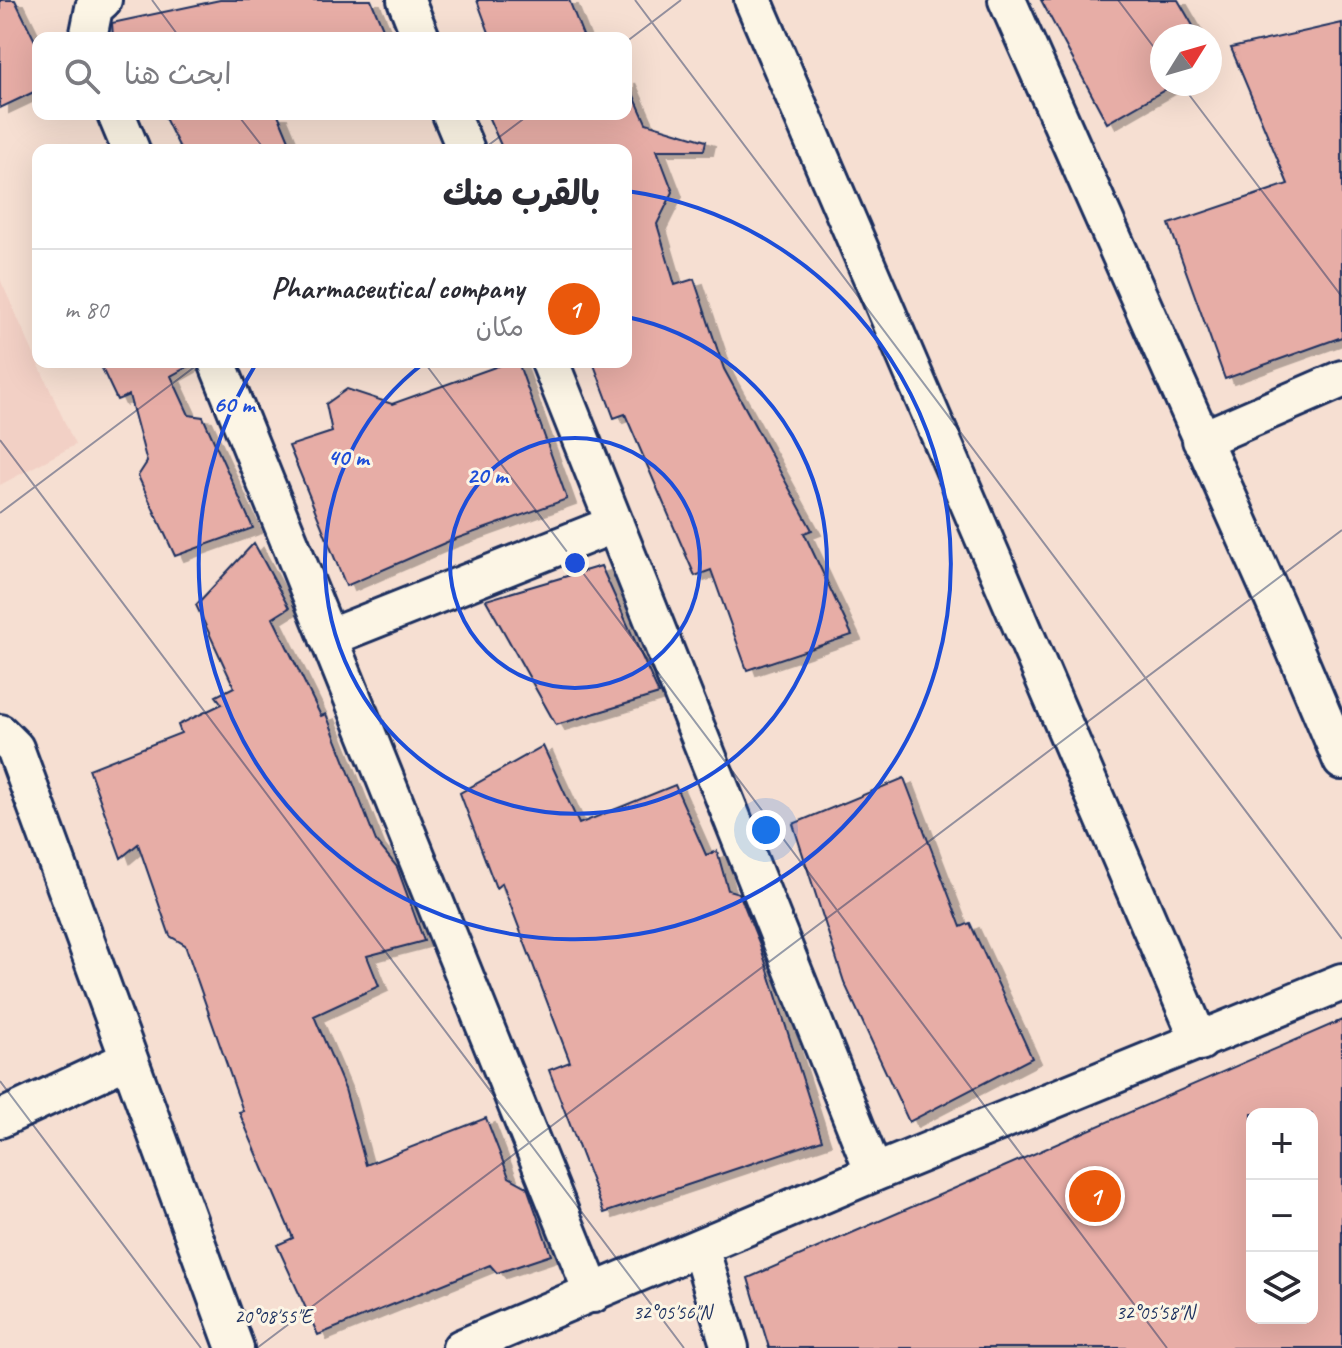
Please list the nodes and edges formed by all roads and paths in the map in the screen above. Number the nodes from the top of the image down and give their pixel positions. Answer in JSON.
{"nodes":[{"id":1,"x":103,"y":0,"type":"edge"},
{"id":2,"x":406,"y":0,"type":"edge"},
{"id":3,"x":753,"y":0,"type":"edge"},
{"id":4,"x":1007,"y":0,"type":"edge"},
{"id":5,"x":89,"y":32,"type":"edge"},
{"id":6,"x":419,"y":32,"type":"edge"},
{"id":7,"x":118,"y":120,"type":"edge"},
{"id":8,"x":454,"y":120,"type":"edge"},
{"id":9,"x":128,"y":144,"type":"edge"},
{"id":10,"x":464,"y":144,"type":"edge"},
{"id":11,"x":219,"y":368,"type":"edge"},
{"id":12,"x":552,"y":368,"type":"edge"},
{"id":13,"x":1342,"y":379,"type":"edge"},
{"id":14,"x":1201,"y":440,"type":"junction"},
{"id":15,"x":615,"y":524,"type":"junction"},
{"id":16,"x":328,"y":638,"type":"junction"},
{"id":17,"x":0,"y":705,"type":"edge"},
{"id":18,"x":7,"y":740,"type":"edge"},
{"id":19,"x":1342,"y":761,"type":"edge"},
{"id":20,"x":1342,"y":982,"type":"edge"},
{"id":21,"x":1200,"y":1042,"type":"junction"},
{"id":22,"x":129,"y":1059,"type":"junction"},
{"id":23,"x":0,"y":1119,"type":"edge"},
{"id":24,"x":874,"y":1173,"type":"junction"},
{"id":25,"x":700,"y":1247,"type":"junction"},
{"id":26,"x":593,"y":1294,"type":"junction"},
{"id":27,"x":235,"y":1348,"type":"edge"},
{"id":28,"x":461,"y":1348,"type":"edge"},
{"id":29,"x":730,"y":1348,"type":"edge"}],
"edges":[{"from":1,"to":5,"type":"street"},
{"from":2,"to":6,"type":"street"},
{"from":3,"to":21,"type":"street"},
{"from":4,"to":14,"type":"street"},
{"from":7,"to":9,"type":"street"},
{"from":8,"to":10,"type":"street"},
{"from":11,"to":16,"type":"street"},
{"from":12,"to":15,"type":"street"},
{"from":13,"to":14,"type":"street"},
{"from":14,"to":19,"type":"street"},
{"from":15,"to":16,"type":"street"},
{"from":15,"to":24,"type":"street"},
{"from":16,"to":26,"type":"street"},
{"from":17,"to":18,"type":"street"},
{"from":18,"to":22,"type":"street"},
{"from":20,"to":21,"type":"street"},
{"from":21,"to":24,"type":"street"},
{"from":22,"to":23,"type":"street"},
{"from":22,"to":27,"type":"street"},
{"from":24,"to":25,"type":"street"},
{"from":25,"to":26,"type":"street"},
{"from":25,"to":29,"type":"street"},
{"from":26,"to":28,"type":"street"}]}
